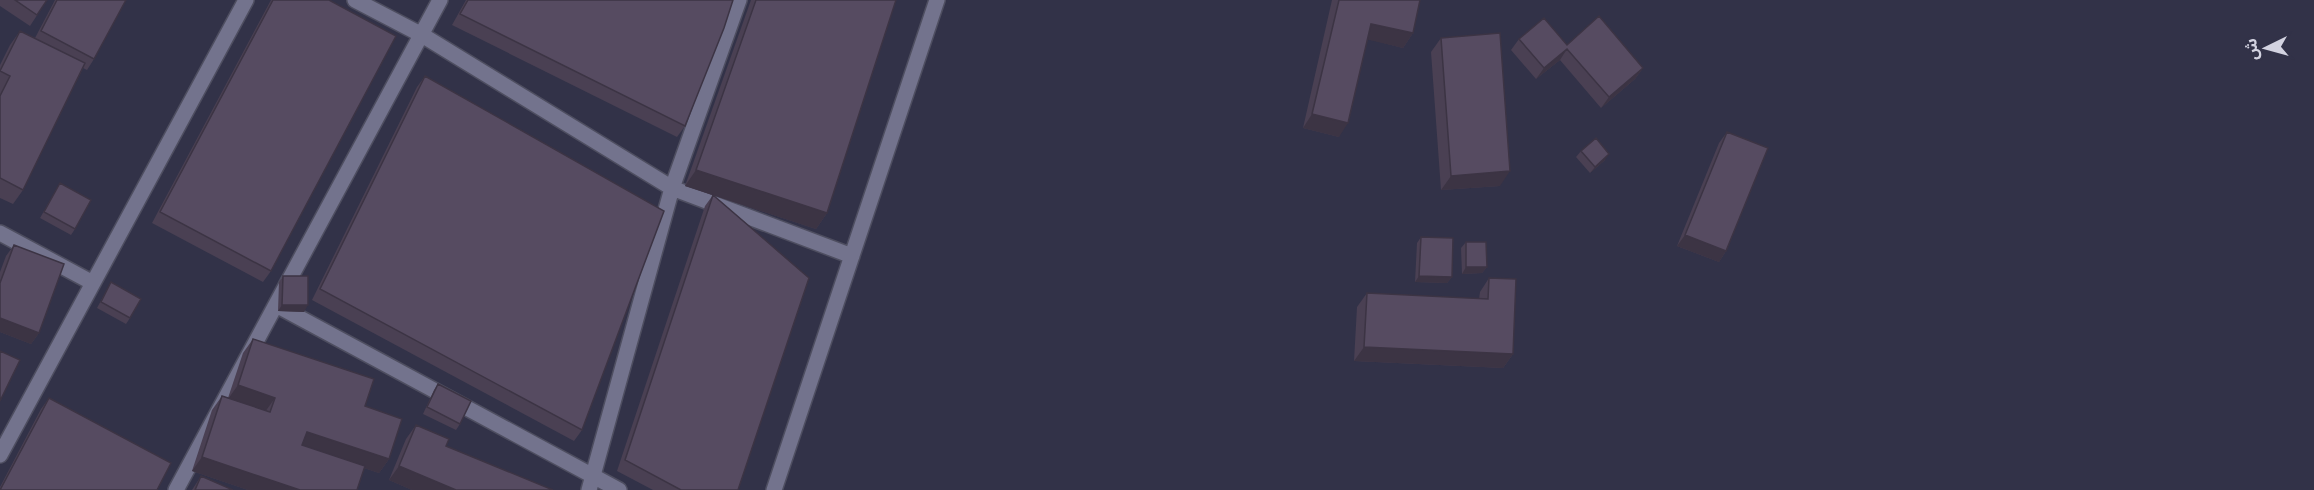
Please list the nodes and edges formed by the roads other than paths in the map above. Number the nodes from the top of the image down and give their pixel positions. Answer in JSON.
{"nodes":[{"id":1,"x":246,"y":0,"type":"edge"},
{"id":2,"x":355,"y":0,"type":"edge"},
{"id":3,"x":440,"y":0,"type":"edge"},
{"id":4,"x":738,"y":0,"type":"edge"},
{"id":5,"x":937,"y":0,"type":"edge"},
{"id":6,"x":422,"y":35,"type":"junction"},
{"id":7,"x":672,"y":188,"type":"junction"},
{"id":8,"x":0,"y":233,"type":"edge"},
{"id":9,"x":852,"y":256,"type":"junction"},
{"id":10,"x":93,"y":283,"type":"junction"},
{"id":11,"x":276,"y":305,"type":"junction"},
{"id":12,"x":0,"y":455,"type":"edge"},
{"id":13,"x":591,"y":483,"type":"edge"},
{"id":14,"x":176,"y":490,"type":"edge"},
{"id":15,"x":619,"y":490,"type":"edge"},
{"id":16,"x":774,"y":490,"type":"edge"}],
"edges":[{"from":1,"to":10,"type":"street"},
{"from":2,"to":6,"type":"street"},
{"from":3,"to":6,"type":"street"},
{"from":4,"to":7,"type":"street"},
{"from":5,"to":9,"type":"street"},
{"from":6,"to":7,"type":"street"},
{"from":6,"to":11,"type":"street"},
{"from":7,"to":9,"type":"street"},
{"from":7,"to":13,"type":"street"},
{"from":8,"to":10,"type":"street"},
{"from":9,"to":16,"type":"street"},
{"from":10,"to":12,"type":"street"},
{"from":11,"to":13,"type":"street"},
{"from":11,"to":14,"type":"street"},
{"from":13,"to":15,"type":"street"}]}
